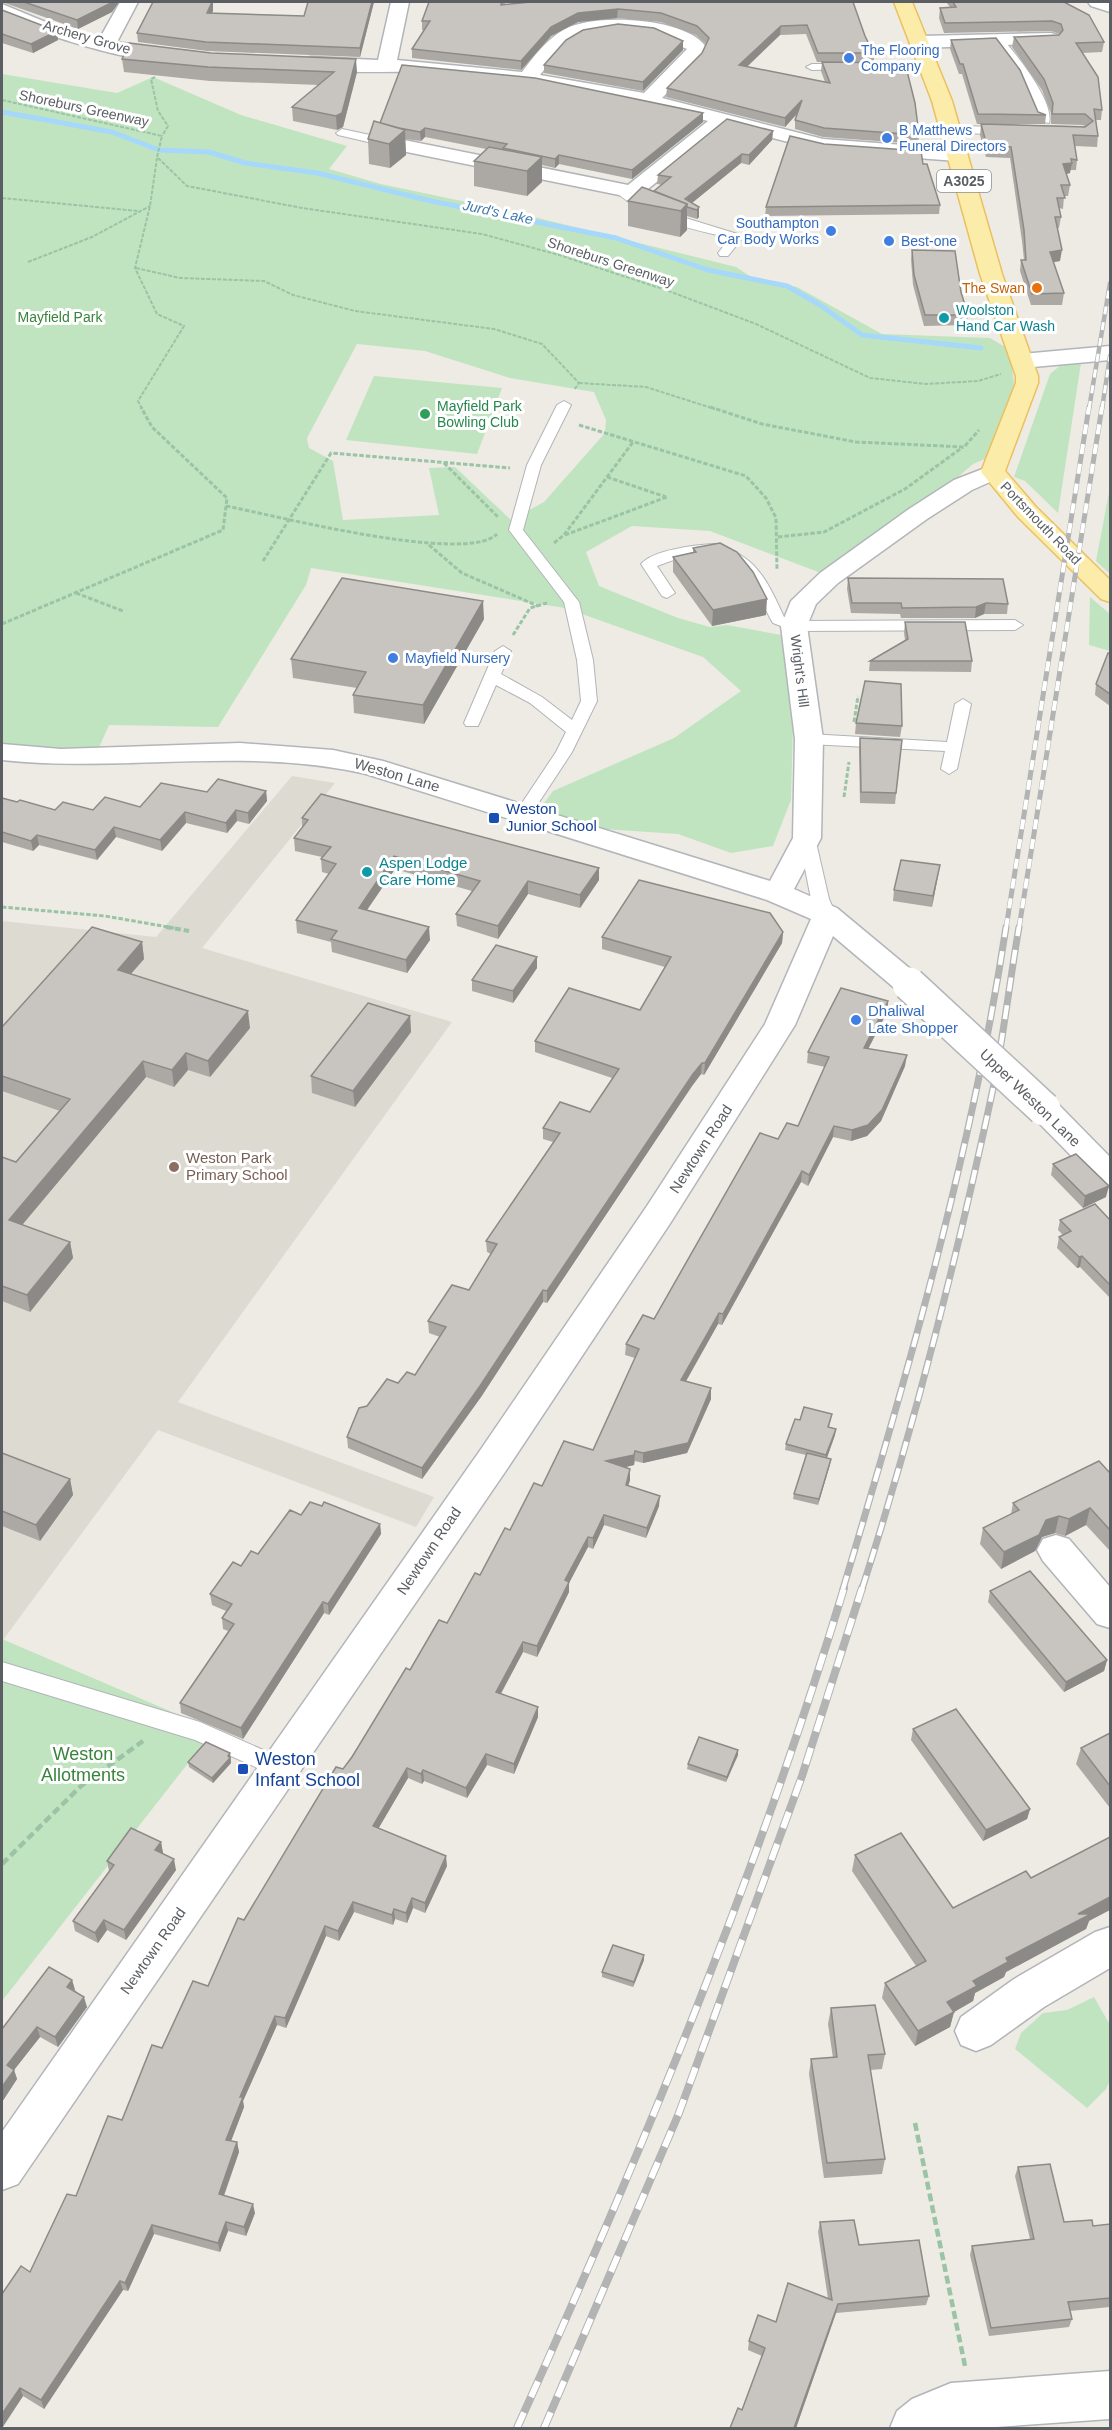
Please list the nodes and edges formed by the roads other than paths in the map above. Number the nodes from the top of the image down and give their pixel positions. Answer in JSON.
{"nodes":[{"id":1,"x":129,"y":2,"type":"edge"},
{"id":2,"x":400,"y":2,"type":"edge"},
{"id":3,"x":903,"y":2,"type":"edge"},
{"id":4,"x":1097,"y":2,"type":"edge"},
{"id":5,"x":1110,"y":7,"type":"edge"},
{"id":6,"x":2,"y":9,"type":"edge"},
{"id":7,"x":1051,"y":39,"type":"edge"},
{"id":8,"x":998,"y":40,"type":"junction"},
{"id":9,"x":921,"y":42,"type":"junction"},
{"id":10,"x":105,"y":44,"type":"junction"},
{"id":11,"x":187,"y":58,"type":"edge"},
{"id":12,"x":288,"y":62,"type":"edge"},
{"id":13,"x":386,"y":66,"type":"junction"},
{"id":14,"x":812,"y":67,"type":"dead end"},
{"id":15,"x":931,"y":67,"type":"junction"},
{"id":16,"x":527,"y":78,"type":"junction"},
{"id":17,"x":648,"y":100,"type":"junction"},
{"id":18,"x":723,"y":119,"type":"junction"},
{"id":19,"x":1044,"y":127,"type":"edge"},
{"id":20,"x":951,"y":130,"type":"junction"},
{"id":21,"x":1015,"y":131,"type":"edge"},
{"id":22,"x":342,"y":133,"type":"edge"},
{"id":23,"x":399,"y":145,"type":"joint"},
{"id":24,"x":957,"y":155,"type":"junction"},
{"id":25,"x":621,"y":191,"type":"junction"},
{"id":26,"x":724,"y":254,"type":"dead end"},
{"id":27,"x":1110,"y":353,"type":"edge"},
{"id":28,"x":1025,"y":369,"type":"junction"},
{"id":29,"x":564,"y":405,"type":"road end"},
{"id":30,"x":993,"y":472,"type":"junction"},
{"id":31,"x":667,"y":593,"type":"dead end"},
{"id":32,"x":1110,"y":594,"type":"edge"},
{"id":33,"x":1015,"y":625,"type":"dead end"},
{"id":34,"x":794,"y":626,"type":"junction"},
{"id":35,"x":503,"y":651,"type":"road end"},
{"id":36,"x":492,"y":676,"type":"junction"},
{"id":37,"x":963,"y":704,"type":"dead end"},
{"id":38,"x":472,"y":723,"type":"dead end"},
{"id":39,"x":575,"y":730,"type":"junction"},
{"id":40,"x":809,"y":739,"type":"junction"},
{"id":41,"x":954,"y":747,"type":"junction"},
{"id":42,"x":2,"y":752,"type":"edge"},
{"id":43,"x":949,"y":769,"type":"dead end"},
{"id":44,"x":522,"y":815,"type":"junction"},
{"id":45,"x":807,"y":838,"type":"junction"},
{"id":46,"x":777,"y":893,"type":"junction"},
{"id":47,"x":827,"y":915,"type":"junction"},
{"id":48,"x":1110,"y":1176,"type":"edge"},
{"id":49,"x":1056,"y":1551,"type":"dead end"},
{"id":50,"x":1110,"y":1613,"type":"edge"},
{"id":51,"x":2,"y":1672,"type":"edge"},
{"id":52,"x":280,"y":1768,"type":"junction"},
{"id":53,"x":1110,"y":1946,"type":"edge"},
{"id":54,"x":976,"y":2031,"type":"dead end"},
{"id":55,"x":2,"y":2169,"type":"edge"},
{"id":56,"x":1110,"y":2395,"type":"edge"},
{"id":57,"x":914,"y":2428,"type":"edge"}],
"edges":[{"from":1,"to":10,"type":"street"},
{"from":2,"to":13,"type":"street"},
{"from":3,"to":9,"type":"main road","number":"A3025"},
{"from":4,"to":5,"type":"street"},
{"from":6,"to":10,"type":"street","name":"Archery Grove"},
{"from":7,"to":8,"type":"street"},
{"from":8,"to":9,"type":"street"},
{"from":8,"to":19,"type":"lane"},
{"from":9,"to":15,"type":"main road","number":"A3025"},
{"from":10,"to":11,"type":"street","name":"Archery Grove"},
{"from":12,"to":13,"type":"street"},
{"from":13,"to":16,"type":"street"},
{"from":14,"to":15,"type":"lane"},
{"from":15,"to":20,"type":"main road","number":"A3025"},
{"from":16,"to":17,"type":"street"},
{"from":16,"to":17,"type":"street"},
{"from":17,"to":18,"type":"street"},
{"from":18,"to":24,"type":"street"},
{"from":18,"to":25,"type":"street"},
{"from":20,"to":21,"type":"lane"},
{"from":20,"to":24,"type":"main road","number":"A3025"},
{"from":22,"to":23,"type":"lane"},
{"from":23,"to":25,"type":"street"},
{"from":24,"to":28,"type":"main road","number":"A3025"},
{"from":25,"to":26,"type":"lane"},
{"from":27,"to":28,"type":"street"},
{"from":28,"to":30,"type":"main road","name":"Portsmouth Road"},
{"from":29,"to":39,"type":"lane"},
{"from":30,"to":32,"type":"main road","name":"Portsmouth Road"},
{"from":30,"to":34,"type":"street","name":"Wright's Hill"},
{"from":31,"to":34,"type":"lane"},
{"from":33,"to":34,"type":"lane"},
{"from":34,"to":40,"type":"street","name":"Wright's Hill"},
{"from":35,"to":36,"type":"lane"},
{"from":36,"to":38,"type":"lane"},
{"from":36,"to":39,"type":"lane"},
{"from":37,"to":41,"type":"lane"},
{"from":39,"to":44,"type":"lane"},
{"from":40,"to":41,"type":"lane"},
{"from":40,"to":45,"type":"street","name":"Wright's Hill"},
{"from":41,"to":43,"type":"lane"},
{"from":42,"to":44,"type":"street","name":"Weston Lane"},
{"from":44,"to":46,"type":"street","name":"Weston Lane"},
{"from":45,"to":46,"type":"street","name":"Wright's Hill"},
{"from":45,"to":47,"type":"lane"},
{"from":46,"to":47,"type":"street","name":"Upper Weston Lane"},
{"from":47,"to":48,"type":"street","name":"Upper Weston Lane","bridge":true},
{"from":47,"to":52,"type":"street","name":"Newtown Road"},
{"from":49,"to":50,"type":"street"},
{"from":51,"to":52,"type":"lane"},
{"from":52,"to":55,"type":"street","name":"Newtown Road"},
{"from":53,"to":54,"type":"street"},
{"from":56,"to":57,"type":"street"}]}
